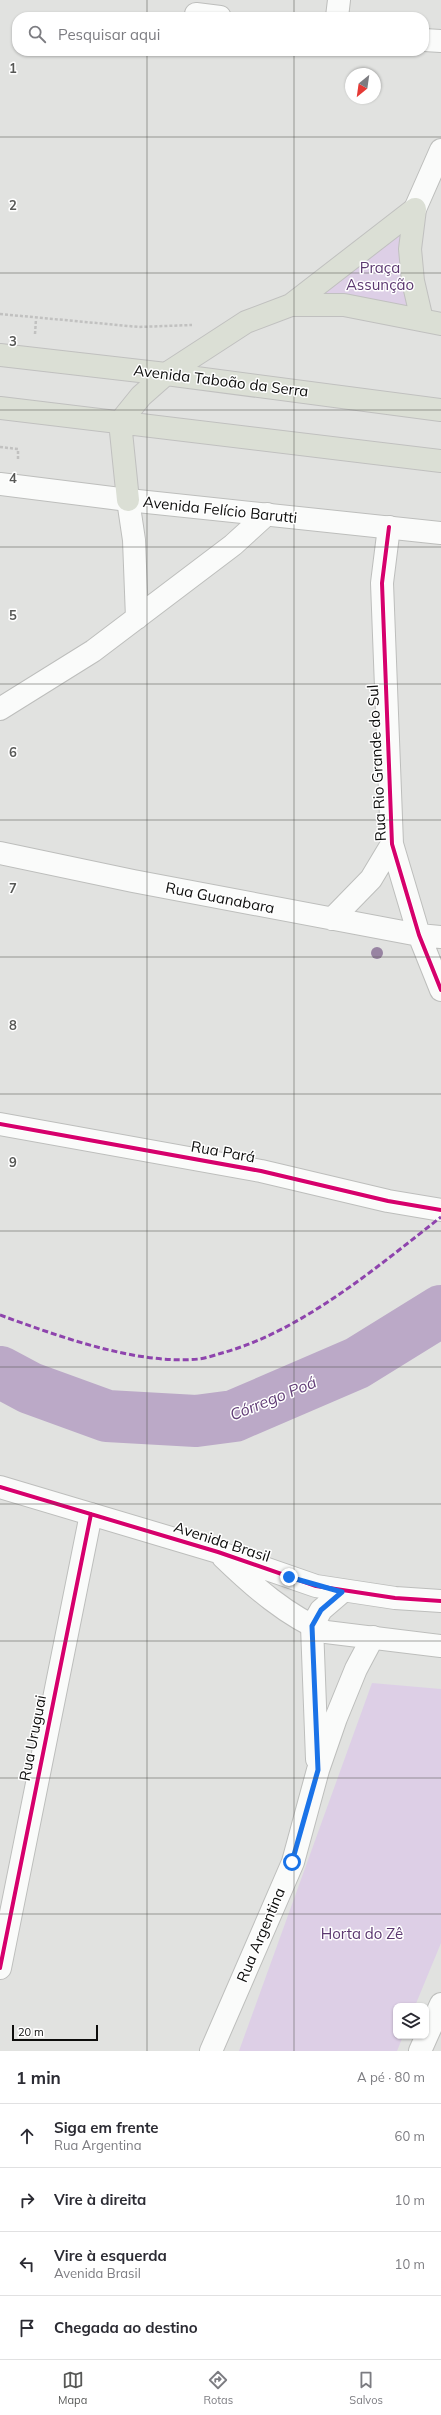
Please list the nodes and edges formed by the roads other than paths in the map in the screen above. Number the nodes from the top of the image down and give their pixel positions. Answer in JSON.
{"nodes":[{"id":1,"x":339,"y":0,"type":"edge"},
{"id":2,"x":338,"y":12,"type":"edge"},
{"id":3,"x":429,"y":41,"type":"edge"},
{"id":4,"x":441,"y":42,"type":"edge"},
{"id":5,"x":441,"y":150,"type":"edge"},
{"id":6,"x":415,"y":209,"type":"junction"},
{"id":7,"x":291,"y":305,"type":"junction"},
{"id":8,"x":431,"y":322,"type":"edge"},
{"id":9,"x":0,"y":355,"type":"edge"},
{"id":10,"x":166,"y":374,"type":"junction"},
{"id":11,"x":0,"y":408,"type":"edge"},
{"id":12,"x":441,"y":410,"type":"edge"},
{"id":13,"x":120,"y":422,"type":"junction"},
{"id":14,"x":441,"y":461,"type":"edge"},
{"id":15,"x":0,"y":484,"type":"edge"},
{"id":16,"x":128,"y":500,"type":"junction"},
{"id":17,"x":267,"y":514,"type":"junction"},
{"id":18,"x":389,"y":527,"type":"junction"},
{"id":19,"x":441,"y":532,"type":"edge"},
{"id":20,"x":137,"y":618,"type":"junction"},
{"id":21,"x":0,"y":709,"type":"edge"},
{"id":22,"x":392,"y":844,"type":"junction"},
{"id":23,"x":0,"y":853,"type":"edge"},
{"id":24,"x":332,"y":919,"type":"junction"},
{"id":25,"x":419,"y":935,"type":"junction"},
{"id":26,"x":441,"y":937,"type":"edge"},
{"id":27,"x":441,"y":990,"type":"edge"},
{"id":28,"x":0,"y":1124,"type":"edge"},
{"id":29,"x":441,"y":1210,"type":"edge"},
{"id":30,"x":0,"y":1487,"type":"edge"},
{"id":31,"x":91,"y":1514,"type":"junction"},
{"id":32,"x":218,"y":1552,"type":"junction"},
{"id":33,"x":342,"y":1592,"type":"junction"},
{"id":34,"x":441,"y":1602,"type":"edge"},
{"id":35,"x":312,"y":1626,"type":"junction"},
{"id":36,"x":373,"y":1637,"type":"junction"},
{"id":37,"x":441,"y":1646,"type":"edge"},
{"id":38,"x":318,"y":1770,"type":"junction"},
{"id":39,"x":0,"y":1968,"type":"edge"},
{"id":40,"x":441,"y":2004,"type":"edge"},
{"id":41,"x":211,"y":2051,"type":"edge"},
{"id":42,"x":420,"y":2051,"type":"edge"}],
"edges":[{"from":1,"to":2,"type":"street"},
{"from":3,"to":4,"type":"street"},
{"from":5,"to":6,"type":"street"},
{"from":6,"to":7,"type":"highway"},
{"from":6,"to":8,"type":"highway"},
{"from":7,"to":8,"type":"highway"},
{"from":7,"to":10,"type":"highway"},
{"from":9,"to":10,"type":"highway","name":"Avenida Taboão da Serra"},
{"from":10,"to":12,"type":"highway","name":"Avenida Taboão da Serra"},
{"from":10,"to":13,"type":"highway"},
{"from":11,"to":13,"type":"highway"},
{"from":13,"to":14,"type":"highway"},
{"from":13,"to":16,"type":"highway"},
{"from":15,"to":16,"type":"street","name":"Avenida Felício Barutti"},
{"from":16,"to":17,"type":"street","name":"Avenida Felício Barutti"},
{"from":16,"to":20,"type":"street"},
{"from":17,"to":18,"type":"street","name":"Avenida Felício Barutti"},
{"from":17,"to":20,"type":"street"},
{"from":18,"to":19,"type":"street","name":"Avenida Felício Barutti"},
{"from":18,"to":22,"type":"street","name":"Rua Rio Grande do Sul"},
{"from":20,"to":21,"type":"street"},
{"from":22,"to":24,"type":"street","name":"Rua Rio Grande do Sul"},
{"from":22,"to":25,"type":"street","name":"Rua Rio Grande do Sul"},
{"from":23,"to":24,"type":"street","name":"Rua Guanabara"},
{"from":24,"to":25,"type":"street","name":"Rua Guanabara"},
{"from":25,"to":26,"type":"street","name":"Rua Guanabara"},
{"from":25,"to":27,"type":"street","name":"Rua Rio Grande do Sul"},
{"from":28,"to":29,"type":"street","name":"Rua Pará"},
{"from":30,"to":31,"type":"street","name":"Avenida Brasil"},
{"from":31,"to":32,"type":"street","name":"Avenida Brasil"},
{"from":31,"to":39,"type":"street","name":"Rua Uruguai"},
{"from":32,"to":33,"type":"street","name":"Avenida Brasil"},
{"from":32,"to":35,"type":"street","name":"Avenida Brasil"},
{"from":33,"to":34,"type":"street","name":"Avenida Brasil"},
{"from":33,"to":35,"type":"street"},
{"from":35,"to":36,"type":"street","name":"Avenida Brasil"},
{"from":35,"to":38,"type":"street","name":"Rua Argentina"},
{"from":36,"to":37,"type":"street","name":"Avenida Brasil"},
{"from":36,"to":38,"type":"street","name":"Rua Argentina"},
{"from":38,"to":41,"type":"street","name":"Rua Argentina"},
{"from":40,"to":42,"type":"street"}]}
